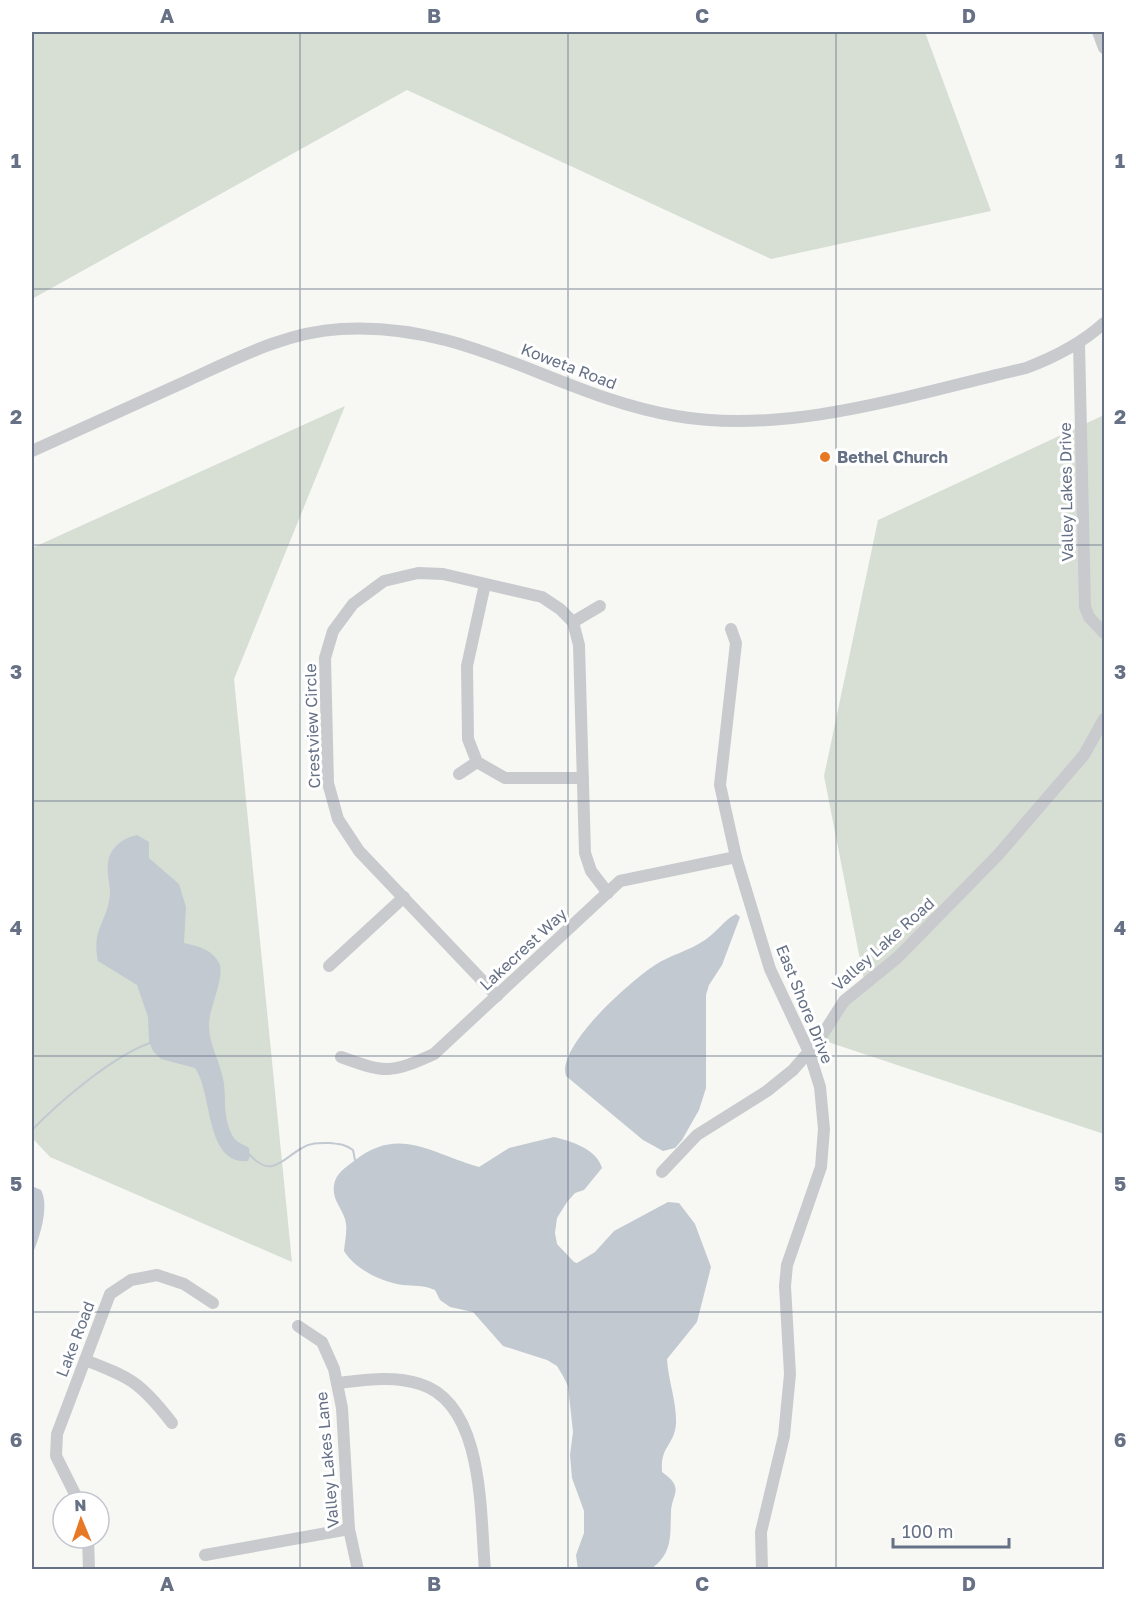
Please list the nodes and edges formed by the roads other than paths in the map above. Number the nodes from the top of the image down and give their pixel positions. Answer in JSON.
{"nodes":[{"id":1,"x":1098,"y":32,"type":"edge"},
{"id":2,"x":1104,"y":48,"type":"edge"},
{"id":3,"x":1104,"y":323,"type":"edge"},
{"id":4,"x":1079,"y":343,"type":"junction"},
{"id":5,"x":32,"y":451,"type":"edge"},
{"id":6,"x":485,"y":584,"type":"junction"},
{"id":7,"x":600,"y":606,"type":"dead end"},
{"id":8,"x":573,"y":622,"type":"junction"},
{"id":9,"x":731,"y":629,"type":"dead end"},
{"id":10,"x":1104,"y":633,"type":"edge"},
{"id":11,"x":1104,"y":719,"type":"edge"},
{"id":12,"x":477,"y":762,"type":"junction"},
{"id":13,"x":459,"y":774,"type":"dead end"},
{"id":14,"x":583,"y":778,"type":"junction"},
{"id":15,"x":736,"y":856,"type":"junction"},
{"id":16,"x":608,"y":892,"type":"junction"},
{"id":17,"x":404,"y":897,"type":"junction"},
{"id":18,"x":329,"y":966,"type":"dead end"},
{"id":19,"x":497,"y":996,"type":"junction"},
{"id":20,"x":809,"y":1052,"type":"junction"},
{"id":21,"x":341,"y":1057,"type":"dead end"},
{"id":22,"x":662,"y":1172,"type":"dead end"},
{"id":23,"x":213,"y":1303,"type":"dead end"},
{"id":24,"x":298,"y":1326,"type":"dead end"},
{"id":25,"x":85,"y":1360,"type":"junction"},
{"id":26,"x":337,"y":1383,"type":"junction"},
{"id":27,"x":172,"y":1424,"type":"dead end"},
{"id":28,"x":73,"y":1490,"type":"edge"},
{"id":29,"x":349,"y":1529,"type":"junction"},
{"id":30,"x":88,"y":1550,"type":"edge"},
{"id":31,"x":205,"y":1555,"type":"dead end"},
{"id":32,"x":89,"y":1569,"type":"edge"},
{"id":33,"x":358,"y":1569,"type":"edge"},
{"id":34,"x":485,"y":1569,"type":"edge"},
{"id":35,"x":762,"y":1569,"type":"edge"}],
"edges":[{"from":1,"to":2,"type":"street"},
{"from":3,"to":4,"type":"street","name":"Koweta Road"},
{"from":4,"to":5,"type":"street","name":"Koweta Road"},
{"from":4,"to":10,"type":"street","name":"Valley Lakes Drive"},
{"from":6,"to":8,"type":"street","name":"Crestview Circle"},
{"from":6,"to":12,"type":"street"},
{"from":6,"to":17,"type":"street","name":"Crestview Circle"},
{"from":7,"to":8,"type":"street"},
{"from":8,"to":14,"type":"street"},
{"from":9,"to":15,"type":"street","name":"East Shore Drive"},
{"from":11,"to":20,"type":"street","name":"Valley Lake Road"},
{"from":12,"to":13,"type":"street"},
{"from":12,"to":14,"type":"street"},
{"from":14,"to":16,"type":"street"},
{"from":15,"to":16,"type":"street","name":"Lakecrest Way"},
{"from":15,"to":20,"type":"street","name":"East Shore Drive"},
{"from":16,"to":19,"type":"street","name":"Lakecrest Way"},
{"from":17,"to":18,"type":"street"},
{"from":17,"to":19,"type":"street","name":"Crestview Circle"},
{"from":19,"to":21,"type":"street","name":"Lakecrest Way"},
{"from":20,"to":22,"type":"street","name":"Valley Lake Road"},
{"from":20,"to":35,"type":"street","name":"East Shore Drive"},
{"from":23,"to":25,"type":"street","name":"Lake Road"},
{"from":24,"to":26,"type":"street","name":"Valley Lakes Lane"},
{"from":25,"to":27,"type":"street"},
{"from":25,"to":28,"type":"street","name":"Lake Road"},
{"from":26,"to":29,"type":"street","name":"Valley Lakes Lane"},
{"from":26,"to":34,"type":"street"},
{"from":29,"to":31,"type":"street"},
{"from":29,"to":33,"type":"street","name":"Valley Lakes Lane"},
{"from":30,"to":32,"type":"street"}]}
